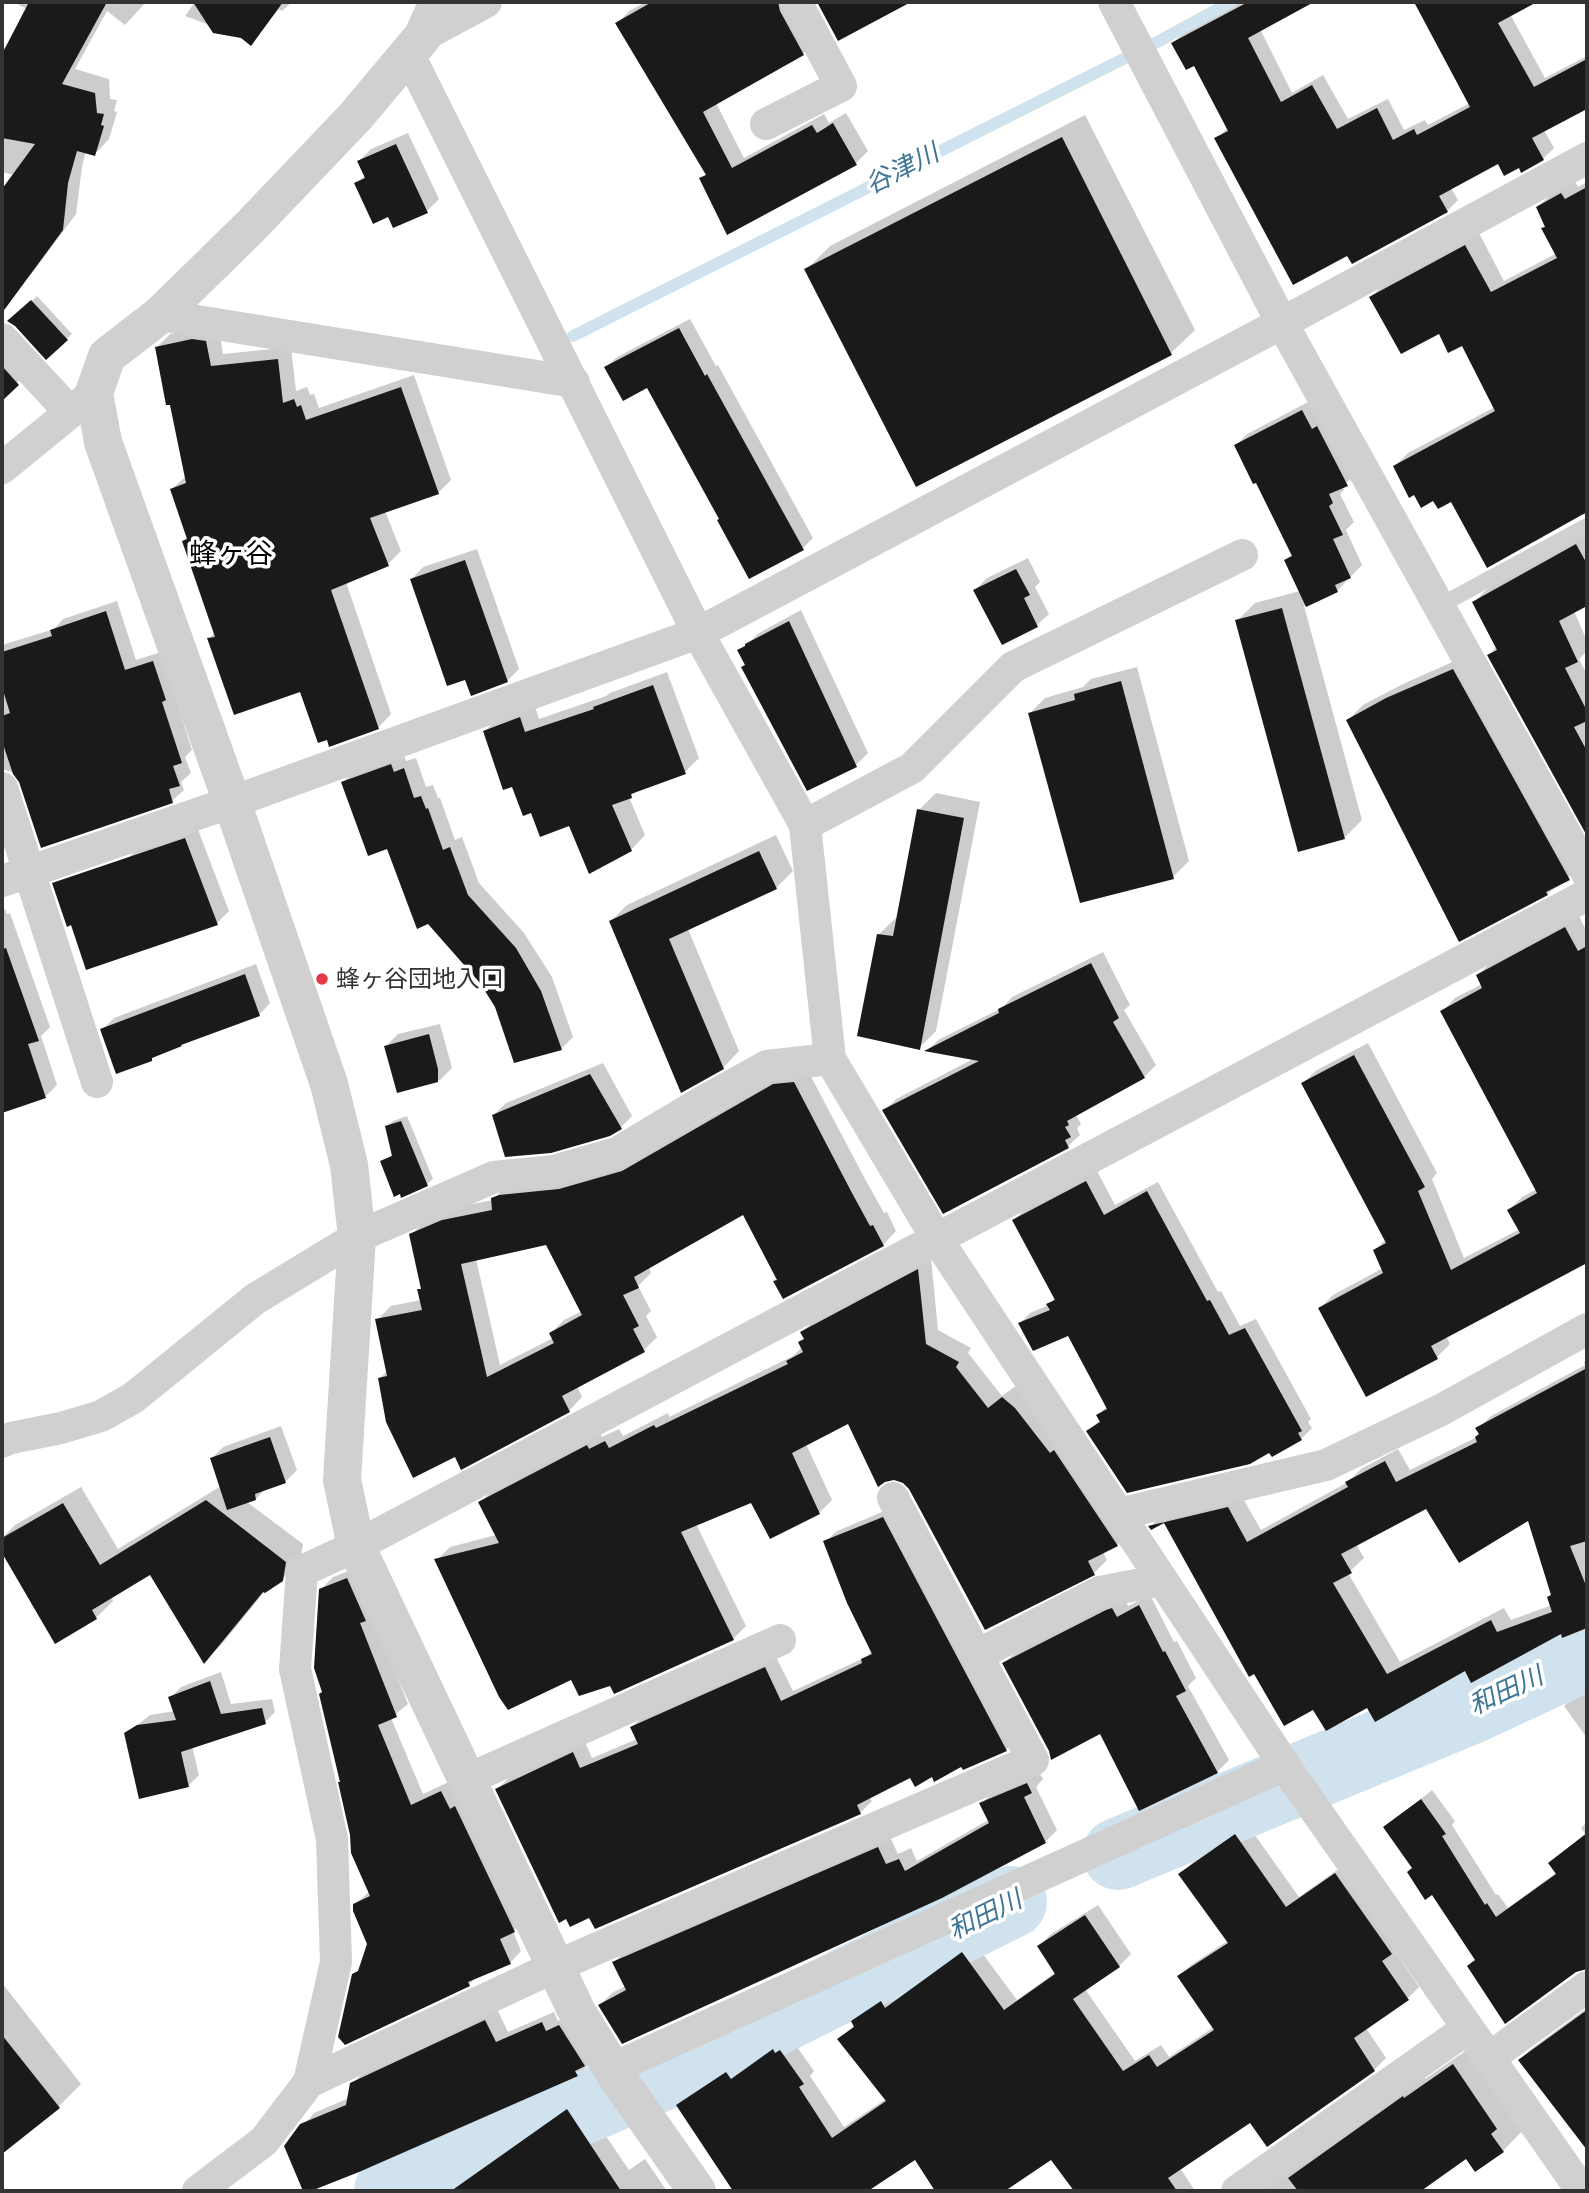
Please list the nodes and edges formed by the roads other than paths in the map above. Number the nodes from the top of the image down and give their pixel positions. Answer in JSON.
{"nodes":[{"id":1,"x":486,"y":2,"type":"edge"},
{"id":2,"x":796,"y":2,"type":"edge"},
{"id":3,"x":1114,"y":2,"type":"edge"},
{"id":4,"x":423,"y":30,"type":"edge"},
{"id":5,"x":766,"y":124,"type":"dead end"},
{"id":6,"x":1587,"y":158,"type":"edge"},
{"id":7,"x":160,"y":315,"type":"junction"},
{"id":8,"x":1282,"y":323,"type":"junction"},
{"id":9,"x":2,"y":339,"type":"edge"},
{"id":10,"x":574,"y":382,"type":"junction"},
{"id":11,"x":82,"y":402,"type":"junction"},
{"id":12,"x":2,"y":468,"type":"edge"},
{"id":13,"x":1587,"y":526,"type":"edge"},
{"id":14,"x":1242,"y":555,"type":"dead end"},
{"id":15,"x":1439,"y":606,"type":"junction"},
{"id":16,"x":698,"y":633,"type":"junction"},
{"id":17,"x":2,"y":788,"type":"edge"},
{"id":18,"x":232,"y":802,"type":"junction"},
{"id":19,"x":805,"y":825,"type":"junction"},
{"id":20,"x":1587,"y":873,"type":"edge"},
{"id":21,"x":15,"y":876,"type":"edge"},
{"id":22,"x":1587,"y":895,"type":"edge"},
{"id":23,"x":830,"y":1059,"type":"junction"},
{"id":24,"x":97,"y":1082,"type":"dead end"},
{"id":25,"x":357,"y":1237,"type":"junction"},
{"id":26,"x":937,"y":1239,"type":"junction"},
{"id":27,"x":1587,"y":1329,"type":"edge"},
{"id":28,"x":2,"y":1442,"type":"edge"},
{"id":29,"x":894,"y":1498,"type":"dead end"},
{"id":30,"x":1118,"y":1514,"type":"junction"},
{"id":31,"x":356,"y":1546,"type":"junction"},
{"id":32,"x":1162,"y":1580,"type":"junction"},
{"id":33,"x":780,"y":1640,"type":"dead end"},
{"id":34,"x":977,"y":1656,"type":"junction"},
{"id":35,"x":466,"y":1780,"type":"junction"},
{"id":36,"x":1295,"y":1780,"type":"junction"},
{"id":37,"x":554,"y":1967,"type":"junction"},
{"id":38,"x":1587,"y":1987,"type":"edge"},
{"id":39,"x":1468,"y":2028,"type":"junction"},
{"id":40,"x":1489,"y":2058,"type":"junction"},
{"id":41,"x":309,"y":2082,"type":"junction"},
{"id":42,"x":622,"y":2085,"type":"junction"},
{"id":43,"x":198,"y":2191,"type":"edge"},
{"id":44,"x":697,"y":2191,"type":"edge"},
{"id":45,"x":1237,"y":2191,"type":"edge"},
{"id":46,"x":1582,"y":2191,"type":"edge"}],
"edges":[{"from":1,"to":4,"type":"street"},
{"from":2,"to":5,"type":"street"},
{"from":3,"to":8,"type":"street"},
{"from":4,"to":7,"type":"street"},
{"from":4,"to":10,"type":"street"},
{"from":6,"to":8,"type":"street"},
{"from":7,"to":10,"type":"street"},
{"from":7,"to":11,"type":"street"},
{"from":8,"to":15,"type":"street"},
{"from":8,"to":16,"type":"street"},
{"from":9,"to":11,"type":"street"},
{"from":10,"to":16,"type":"street"},
{"from":11,"to":12,"type":"street"},
{"from":11,"to":18,"type":"street"},
{"from":13,"to":15,"type":"lane"},
{"from":14,"to":19,"type":"street"},
{"from":15,"to":20,"type":"street"},
{"from":16,"to":18,"type":"street"},
{"from":16,"to":19,"type":"street"},
{"from":17,"to":21,"type":"street"},
{"from":18,"to":21,"type":"street"},
{"from":18,"to":25,"type":"street"},
{"from":19,"to":23,"type":"street"},
{"from":21,"to":24,"type":"street"},
{"from":22,"to":26,"type":"street"},
{"from":23,"to":25,"type":"street"},
{"from":23,"to":26,"type":"street"},
{"from":25,"to":28,"type":"street"},
{"from":25,"to":31,"type":"street"},
{"from":26,"to":30,"type":"street"},
{"from":26,"to":31,"type":"street"},
{"from":27,"to":30,"type":"street"},
{"from":29,"to":34,"type":"street"},
{"from":30,"to":32,"type":"street"},
{"from":31,"to":35,"type":"street"},
{"from":31,"to":41,"type":"street"},
{"from":32,"to":34,"type":"street"},
{"from":32,"to":36,"type":"street"},
{"from":33,"to":35,"type":"street"},
{"from":34,"to":37,"type":"street"},
{"from":35,"to":37,"type":"street"},
{"from":36,"to":39,"type":"street"},
{"from":36,"to":42,"type":"street"},
{"from":37,"to":41,"type":"street"},
{"from":37,"to":42,"type":"street"},
{"from":38,"to":40,"type":"street"},
{"from":39,"to":40,"type":"street"},
{"from":39,"to":45,"type":"street"},
{"from":40,"to":46,"type":"street"},
{"from":41,"to":43,"type":"street"},
{"from":42,"to":44,"type":"street"}]}
